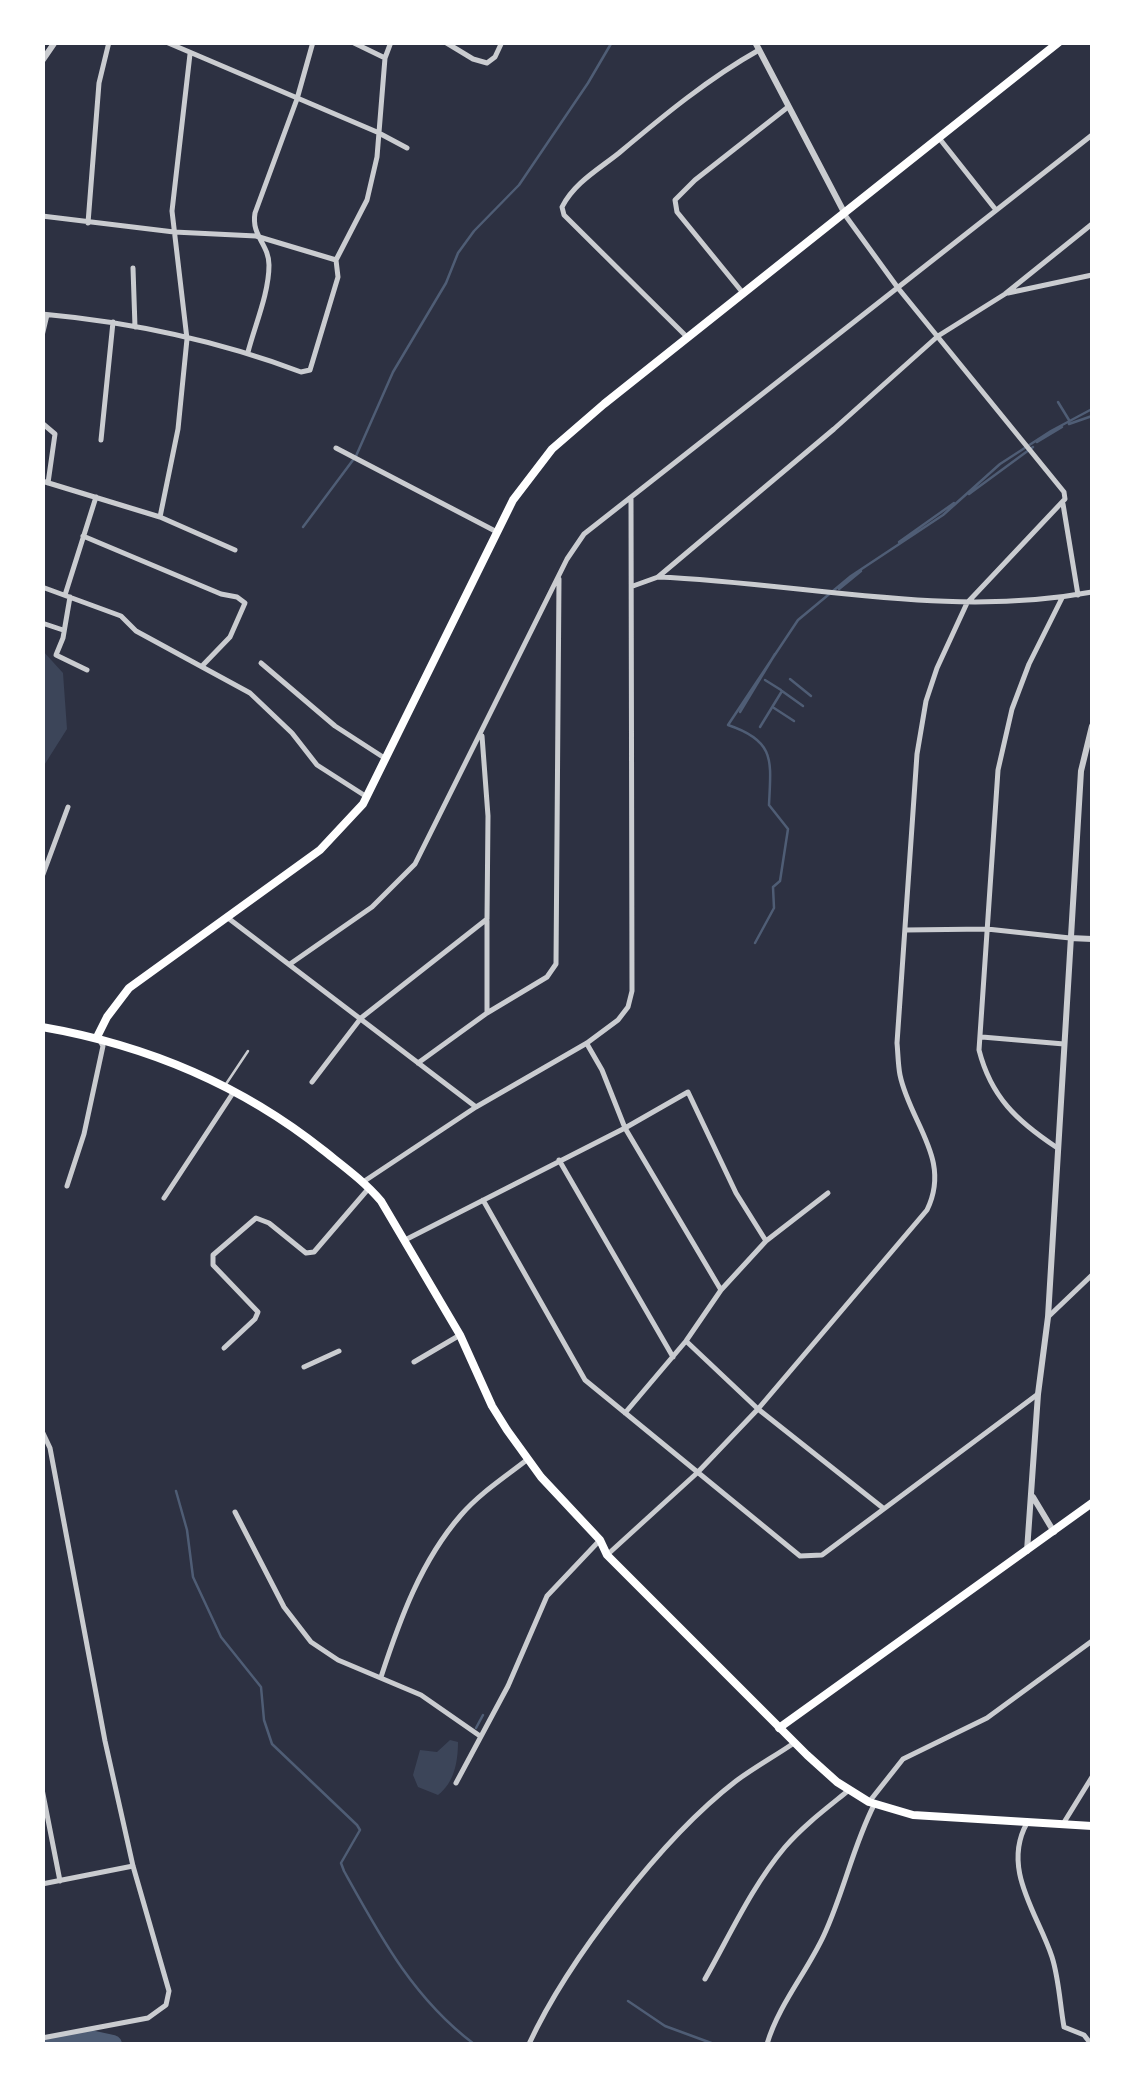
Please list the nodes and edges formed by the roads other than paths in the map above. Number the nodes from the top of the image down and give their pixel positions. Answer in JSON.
{"nodes":[{"id":1,"x":55,"y":42,"type":"edge"},
{"id":2,"x":109,"y":42,"type":"edge"},
{"id":3,"x":166,"y":42,"type":"edge"},
{"id":4,"x":313,"y":42,"type":"edge"},
{"id":5,"x":352,"y":42,"type":"edge"},
{"id":6,"x":390,"y":42,"type":"edge"},
{"id":7,"x":445,"y":42,"type":"edge"},
{"id":8,"x":502,"y":42,"type":"edge"},
{"id":9,"x":1059,"y":42,"type":"edge"},
{"id":10,"x":757,"y":46,"type":"edge"},
{"id":11,"x":190,"y":54,"type":"junction"},
{"id":12,"x":385,"y":58,"type":"junction"},
{"id":13,"x":42,"y":61,"type":"edge"},
{"id":14,"x":297,"y":99,"type":"junction"},
{"id":15,"x":788,"y":107,"type":"junction"},
{"id":16,"x":377,"y":132,"type":"junction"},
{"id":17,"x":1092,"y":135,"type":"edge"},
{"id":18,"x":938,"y":137,"type":"junction"},
{"id":19,"x":407,"y":148,"type":"dead end"},
{"id":20,"x":996,"y":210,"type":"junction"},
{"id":21,"x":845,"y":215,"type":"junction"},
{"id":22,"x":42,"y":216,"type":"edge"},
{"id":23,"x":88,"y":224,"type":"junction"},
{"id":24,"x":1092,"y":224,"type":"edge"},
{"id":25,"x":174,"y":232,"type":"junction"},
{"id":26,"x":256,"y":236,"type":"junction"},
{"id":27,"x":336,"y":260,"type":"junction"},
{"id":28,"x":133,"y":268,"type":"dead end"},
{"id":29,"x":1092,"y":274,"type":"edge"},
{"id":30,"x":898,"y":288,"type":"junction"},
{"id":31,"x":743,"y":294,"type":"junction"},
{"id":32,"x":1005,"y":294,"type":"junction"},
{"id":33,"x":45,"y":314,"type":"edge"},
{"id":34,"x":113,"y":322,"type":"junction"},
{"id":35,"x":135,"y":327,"type":"junction"},
{"id":36,"x":42,"y":336,"type":"edge"},
{"id":37,"x":938,"y":336,"type":"junction"},
{"id":38,"x":687,"y":338,"type":"junction"},
{"id":39,"x":187,"y":339,"type":"junction"},
{"id":40,"x":248,"y":352,"type":"junction"},
{"id":41,"x":42,"y":423,"type":"edge"},
{"id":42,"x":101,"y":440,"type":"dead end"},
{"id":43,"x":336,"y":448,"type":"dead end"},
{"id":44,"x":45,"y":482,"type":"edge"},
{"id":45,"x":631,"y":497,"type":"junction"},
{"id":46,"x":96,"y":498,"type":"junction"},
{"id":47,"x":1063,"y":504,"type":"junction"},
{"id":48,"x":160,"y":517,"type":"junction"},
{"id":49,"x":497,"y":532,"type":"junction"},
{"id":50,"x":82,"y":536,"type":"junction"},
{"id":51,"x":235,"y":550,"type":"dead end"},
{"id":52,"x":559,"y":575,"type":"junction"},
{"id":53,"x":658,"y":577,"type":"junction"},
{"id":54,"x":633,"y":586,"type":"junction"},
{"id":55,"x":42,"y":588,"type":"edge"},
{"id":56,"x":1092,"y":592,"type":"edge"},
{"id":57,"x":1078,"y":595,"type":"junction"},
{"id":58,"x":68,"y":596,"type":"junction"},
{"id":59,"x":1062,"y":598,"type":"junction"},
{"id":60,"x":967,"y":603,"type":"junction"},
{"id":61,"x":42,"y":623,"type":"edge"},
{"id":62,"x":63,"y":630,"type":"junction"},
{"id":63,"x":261,"y":663,"type":"dead end"},
{"id":64,"x":203,"y":665,"type":"junction"},
{"id":65,"x":87,"y":670,"type":"dead end"},
{"id":66,"x":1092,"y":726,"type":"edge"},
{"id":67,"x":482,"y":733,"type":"junction"},
{"id":68,"x":386,"y":759,"type":"junction"},
{"id":69,"x":367,"y":797,"type":"junction"},
{"id":70,"x":68,"y":807,"type":"dead end"},
{"id":71,"x":42,"y":877,"type":"edge"},
{"id":72,"x":228,"y":918,"type":"junction"},
{"id":73,"x":487,"y":919,"type":"junction"},
{"id":74,"x":987,"y":929,"type":"junction"},
{"id":75,"x":906,"y":930,"type":"junction"},
{"id":76,"x":1070,"y":938,"type":"junction"},
{"id":77,"x":1092,"y":940,"type":"edge"},
{"id":78,"x":290,"y":964,"type":"junction"},
{"id":79,"x":487,"y":1012,"type":"junction"},
{"id":80,"x":361,"y":1018,"type":"junction"},
{"id":81,"x":42,"y":1027,"type":"edge"},
{"id":82,"x":97,"y":1036,"type":"junction"},
{"id":83,"x":981,"y":1036,"type":"junction"},
{"id":84,"x":587,"y":1043,"type":"junction"},
{"id":85,"x":1064,"y":1044,"type":"junction"},
{"id":86,"x":248,"y":1051,"type":"dead end"},
{"id":87,"x":418,"y":1063,"type":"junction"},
{"id":88,"x":312,"y":1082,"type":"dead end"},
{"id":89,"x":230,"y":1088,"type":"junction"},
{"id":90,"x":476,"y":1107,"type":"junction"},
{"id":91,"x":625,"y":1128,"type":"junction"},
{"id":92,"x":1056,"y":1147,"type":"junction"},
{"id":93,"x":560,"y":1160,"type":"junction"},
{"id":94,"x":366,"y":1185,"type":"junction"},
{"id":95,"x":67,"y":1186,"type":"dead end"},
{"id":96,"x":828,"y":1193,"type":"dead end"},
{"id":97,"x":164,"y":1198,"type":"dead end"},
{"id":98,"x":483,"y":1200,"type":"junction"},
{"id":99,"x":402,"y":1241,"type":"junction"},
{"id":100,"x":766,"y":1241,"type":"junction"},
{"id":101,"x":1092,"y":1274,"type":"edge"},
{"id":102,"x":721,"y":1290,"type":"junction"},
{"id":103,"x":1048,"y":1317,"type":"junction"},
{"id":104,"x":460,"y":1336,"type":"junction"},
{"id":105,"x":686,"y":1341,"type":"junction"},
{"id":106,"x":224,"y":1348,"type":"dead end"},
{"id":107,"x":339,"y":1351,"type":"dead end"},
{"id":108,"x":672,"y":1357,"type":"junction"},
{"id":109,"x":414,"y":1362,"type":"dead end"},
{"id":110,"x":304,"y":1367,"type":"dead end"},
{"id":111,"x":1038,"y":1394,"type":"junction"},
{"id":112,"x":758,"y":1409,"type":"junction"},
{"id":113,"x":625,"y":1413,"type":"junction"},
{"id":114,"x":42,"y":1431,"type":"edge"},
{"id":115,"x":528,"y":1459,"type":"junction"},
{"id":116,"x":696,"y":1473,"type":"junction"},
{"id":117,"x":1032,"y":1496,"type":"junction"},
{"id":118,"x":1092,"y":1503,"type":"edge"},
{"id":119,"x":883,"y":1508,"type":"junction"},
{"id":120,"x":235,"y":1512,"type":"dead end"},
{"id":121,"x":1054,"y":1532,"type":"junction"},
{"id":122,"x":600,"y":1540,"type":"junction"},
{"id":123,"x":1027,"y":1551,"type":"junction"},
{"id":124,"x":607,"y":1556,"type":"junction"},
{"id":125,"x":1092,"y":1641,"type":"edge"},
{"id":126,"x":381,"y":1677,"type":"junction"},
{"id":127,"x":779,"y":1728,"type":"junction"},
{"id":128,"x":480,"y":1736,"type":"junction"},
{"id":129,"x":794,"y":1743,"type":"junction"},
{"id":130,"x":1092,"y":1777,"type":"edge"},
{"id":131,"x":456,"y":1783,"type":"dead end"},
{"id":132,"x":42,"y":1789,"type":"edge"},
{"id":133,"x":848,"y":1790,"type":"junction"},
{"id":134,"x":872,"y":1803,"type":"junction"},
{"id":135,"x":42,"y":1819,"type":"edge"},
{"id":136,"x":1026,"y":1823,"type":"junction"},
{"id":137,"x":1064,"y":1824,"type":"junction"},
{"id":138,"x":1092,"y":1826,"type":"edge"},
{"id":139,"x":50,"y":1827,"type":"junction"},
{"id":140,"x":133,"y":1866,"type":"junction"},
{"id":141,"x":60,"y":1881,"type":"junction"},
{"id":142,"x":42,"y":1884,"type":"edge"},
{"id":143,"x":706,"y":1980,"type":"dead end"},
{"id":144,"x":42,"y":2038,"type":"edge"},
{"id":145,"x":529,"y":2044,"type":"edge"},
{"id":146,"x":767,"y":2044,"type":"edge"},
{"id":147,"x":1091,"y":2044,"type":"edge"}],
"edges":[{"from":1,"to":13,"type":"street"},
{"from":2,"to":23,"type":"street"},
{"from":3,"to":11,"type":"street"},
{"from":4,"to":14,"type":"street"},
{"from":5,"to":12,"type":"street"},
{"from":6,"to":12,"type":"street"},
{"from":7,"to":8,"type":"street"},
{"from":9,"to":18,"type":"main road"},
{"from":10,"to":15,"type":"street"},
{"from":10,"to":38,"type":"street"},
{"from":11,"to":14,"type":"street"},
{"from":11,"to":25,"type":"street"},
{"from":12,"to":16,"type":"street"},
{"from":14,"to":16,"type":"street"},
{"from":14,"to":26,"type":"street"},
{"from":15,"to":21,"type":"street"},
{"from":15,"to":31,"type":"street"},
{"from":16,"to":19,"type":"street"},
{"from":16,"to":27,"type":"street"},
{"from":17,"to":20,"type":"street"},
{"from":18,"to":20,"type":"street"},
{"from":18,"to":21,"type":"main road"},
{"from":20,"to":30,"type":"street"},
{"from":21,"to":30,"type":"street"},
{"from":21,"to":31,"type":"main road"},
{"from":22,"to":23,"type":"street"},
{"from":23,"to":25,"type":"street"},
{"from":24,"to":32,"type":"street"},
{"from":25,"to":26,"type":"street"},
{"from":25,"to":39,"type":"street"},
{"from":26,"to":27,"type":"street"},
{"from":26,"to":40,"type":"street"},
{"from":27,"to":40,"type":"street"},
{"from":28,"to":35,"type":"street"},
{"from":29,"to":32,"type":"street"},
{"from":30,"to":37,"type":"street"},
{"from":30,"to":45,"type":"street"},
{"from":31,"to":38,"type":"main road"},
{"from":32,"to":37,"type":"street"},
{"from":33,"to":34,"type":"street"},
{"from":33,"to":36,"type":"street"},
{"from":34,"to":35,"type":"street"},
{"from":34,"to":42,"type":"street"},
{"from":35,"to":39,"type":"street"},
{"from":37,"to":47,"type":"street"},
{"from":37,"to":53,"type":"street"},
{"from":38,"to":49,"type":"main road"},
{"from":39,"to":40,"type":"street"},
{"from":39,"to":48,"type":"street"},
{"from":41,"to":44,"type":"street"},
{"from":43,"to":49,"type":"street"},
{"from":44,"to":46,"type":"street"},
{"from":45,"to":52,"type":"street"},
{"from":45,"to":54,"type":"street"},
{"from":46,"to":48,"type":"street"},
{"from":46,"to":50,"type":"street"},
{"from":47,"to":57,"type":"street"},
{"from":47,"to":60,"type":"street"},
{"from":48,"to":51,"type":"street"},
{"from":49,"to":68,"type":"main road"},
{"from":50,"to":58,"type":"street"},
{"from":50,"to":64,"type":"street"},
{"from":52,"to":67,"type":"street"},
{"from":52,"to":79,"type":"street"},
{"from":53,"to":54,"type":"street"},
{"from":53,"to":60,"type":"street"},
{"from":54,"to":84,"type":"street"},
{"from":55,"to":58,"type":"street"},
{"from":56,"to":57,"type":"street"},
{"from":57,"to":59,"type":"street"},
{"from":58,"to":62,"type":"street"},
{"from":58,"to":64,"type":"street"},
{"from":59,"to":60,"type":"street"},
{"from":59,"to":74,"type":"street"},
{"from":60,"to":75,"type":"street"},
{"from":61,"to":62,"type":"street"},
{"from":62,"to":65,"type":"street"},
{"from":63,"to":68,"type":"street"},
{"from":64,"to":69,"type":"street"},
{"from":66,"to":76,"type":"street"},
{"from":67,"to":73,"type":"street"},
{"from":67,"to":78,"type":"street"},
{"from":68,"to":69,"type":"main road"},
{"from":69,"to":72,"type":"main road"},
{"from":70,"to":71,"type":"street"},
{"from":72,"to":78,"type":"street"},
{"from":72,"to":82,"type":"main road"},
{"from":73,"to":79,"type":"street"},
{"from":73,"to":80,"type":"street"},
{"from":74,"to":75,"type":"street"},
{"from":74,"to":76,"type":"street"},
{"from":74,"to":83,"type":"street"},
{"from":75,"to":112,"type":"street"},
{"from":76,"to":77,"type":"street"},
{"from":76,"to":85,"type":"street"},
{"from":78,"to":80,"type":"street"},
{"from":79,"to":87,"type":"street"},
{"from":80,"to":87,"type":"street"},
{"from":80,"to":88,"type":"street"},
{"from":81,"to":82,"type":"main road"},
{"from":82,"to":89,"type":"main road"},
{"from":82,"to":95,"type":"street"},
{"from":83,"to":85,"type":"street"},
{"from":83,"to":92,"type":"street"},
{"from":84,"to":90,"type":"street"},
{"from":84,"to":91,"type":"street"},
{"from":85,"to":92,"type":"street"},
{"from":86,"to":89,"type":"lane"},
{"from":87,"to":90,"type":"street"},
{"from":89,"to":94,"type":"main road"},
{"from":89,"to":97,"type":"street"},
{"from":90,"to":94,"type":"street"},
{"from":91,"to":93,"type":"street"},
{"from":91,"to":100,"type":"street"},
{"from":91,"to":102,"type":"street"},
{"from":92,"to":103,"type":"street"},
{"from":93,"to":98,"type":"street"},
{"from":93,"to":108,"type":"street"},
{"from":94,"to":99,"type":"main road"},
{"from":94,"to":106,"type":"street"},
{"from":96,"to":100,"type":"street"},
{"from":98,"to":99,"type":"street"},
{"from":98,"to":113,"type":"street"},
{"from":99,"to":104,"type":"main road"},
{"from":100,"to":102,"type":"street"},
{"from":101,"to":103,"type":"street"},
{"from":102,"to":105,"type":"street"},
{"from":103,"to":111,"type":"street"},
{"from":104,"to":109,"type":"street"},
{"from":104,"to":115,"type":"main road"},
{"from":105,"to":108,"type":"street"},
{"from":105,"to":112,"type":"street"},
{"from":107,"to":110,"type":"street"},
{"from":108,"to":113,"type":"street"},
{"from":111,"to":117,"type":"street"},
{"from":111,"to":119,"type":"street"},
{"from":112,"to":116,"type":"street"},
{"from":112,"to":119,"type":"street"},
{"from":113,"to":116,"type":"street"},
{"from":114,"to":140,"type":"street"},
{"from":115,"to":122,"type":"main road"},
{"from":115,"to":126,"type":"street"},
{"from":116,"to":119,"type":"street"},
{"from":116,"to":124,"type":"street"},
{"from":117,"to":121,"type":"street"},
{"from":117,"to":123,"type":"street"},
{"from":118,"to":121,"type":"main road"},
{"from":120,"to":126,"type":"street"},
{"from":121,"to":123,"type":"main road"},
{"from":122,"to":124,"type":"main road"},
{"from":122,"to":128,"type":"street"},
{"from":123,"to":127,"type":"main road"},
{"from":124,"to":127,"type":"main road"},
{"from":125,"to":134,"type":"street"},
{"from":126,"to":128,"type":"street"},
{"from":127,"to":129,"type":"main road"},
{"from":128,"to":131,"type":"street"},
{"from":129,"to":133,"type":"main road"},
{"from":129,"to":145,"type":"street"},
{"from":130,"to":137,"type":"street"},
{"from":132,"to":139,"type":"street"},
{"from":133,"to":134,"type":"main road"},
{"from":133,"to":143,"type":"street"},
{"from":134,"to":136,"type":"main road"},
{"from":134,"to":146,"type":"street"},
{"from":135,"to":139,"type":"street"},
{"from":136,"to":137,"type":"main road"},
{"from":136,"to":147,"type":"street"},
{"from":137,"to":138,"type":"main road"},
{"from":139,"to":141,"type":"street"},
{"from":140,"to":141,"type":"street"},
{"from":140,"to":144,"type":"street"},
{"from":141,"to":142,"type":"street"}]}
